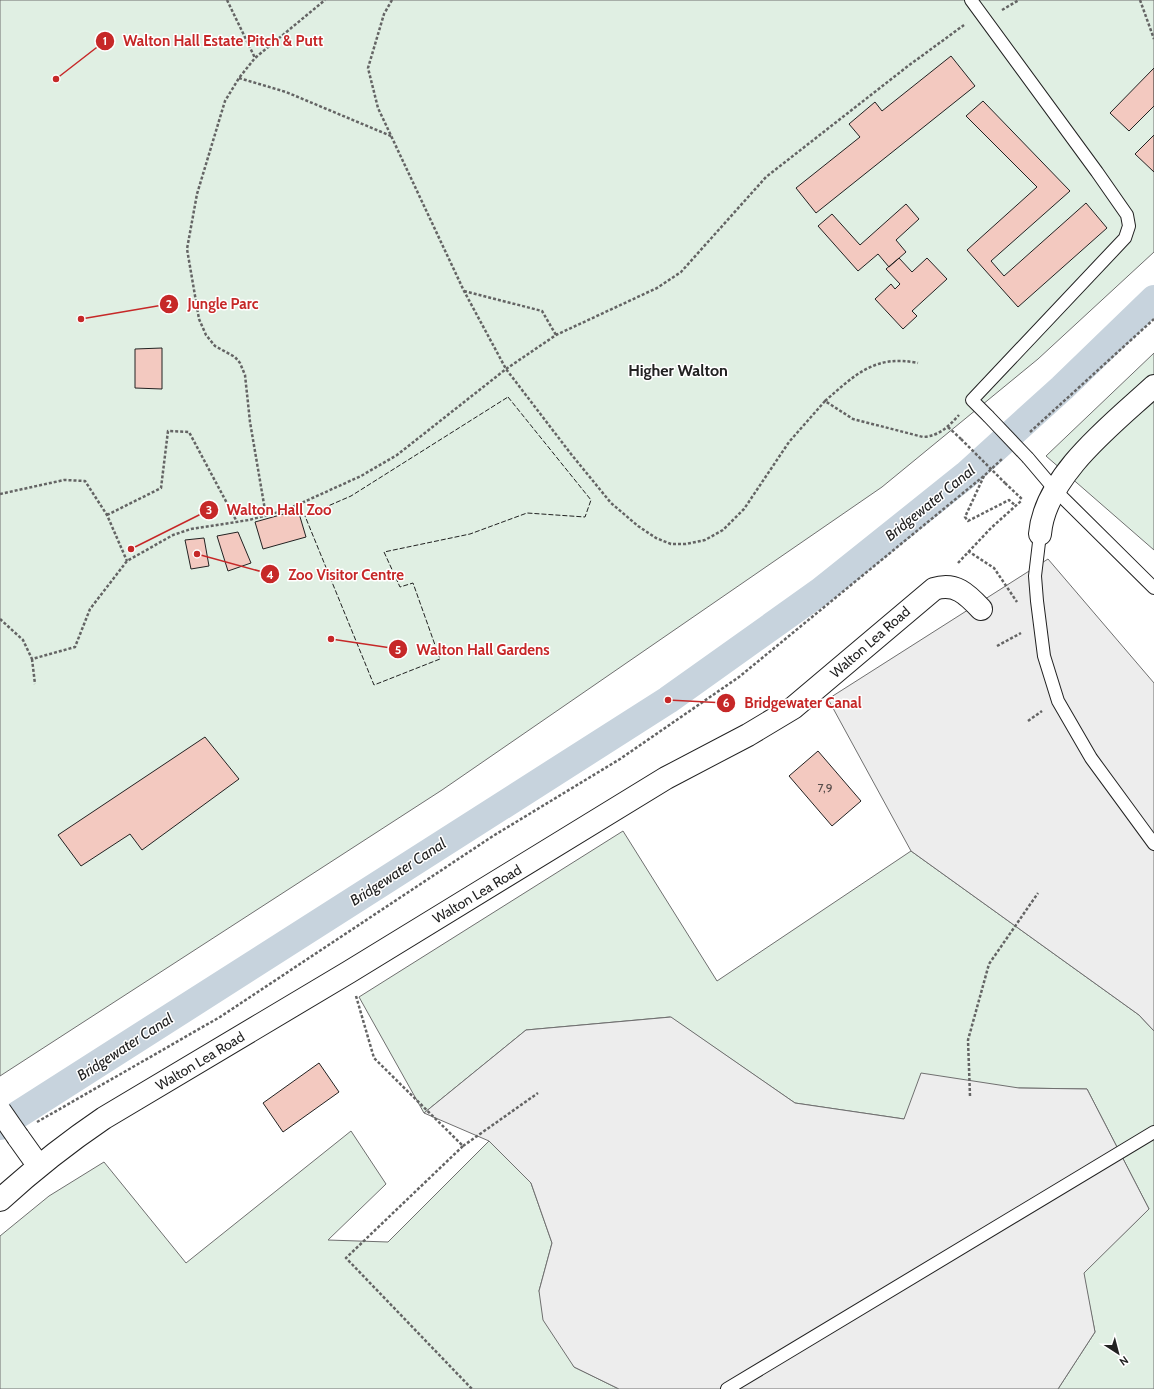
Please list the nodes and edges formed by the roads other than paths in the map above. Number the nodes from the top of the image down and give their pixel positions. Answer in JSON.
{"nodes":[{"id":1,"x":971,"y":0,"type":"edge"},
{"id":2,"x":1154,"y":386,"type":"edge"},
{"id":3,"x":1050,"y":485,"type":"junction"},
{"id":4,"x":1040,"y":534,"type":"joint"},
{"id":5,"x":1154,"y":588,"type":"edge"},
{"id":6,"x":981,"y":609,"type":"dead end"},
{"id":7,"x":1154,"y":844,"type":"edge"},
{"id":8,"x":0,"y":1111,"type":"edge"},
{"id":9,"x":1154,"y":1132,"type":"edge"},
{"id":10,"x":38,"y":1165,"type":"junction"},
{"id":11,"x":0,"y":1200,"type":"edge"},
{"id":12,"x":727,"y":1389,"type":"edge"}],
"edges":[{"from":1,"to":3,"type":"lane","bridge":true},
{"from":2,"to":3,"type":"street"},
{"from":3,"to":4,"type":"street"},
{"from":3,"to":5,"type":"lane"},
{"from":4,"to":7,"type":"lane"},
{"from":6,"to":10,"type":"street","name":"Walton Lea Road"},
{"from":8,"to":10,"type":"street","bridge":true},
{"from":9,"to":12,"type":"lane"},
{"from":10,"to":11,"type":"street","name":"Walton Lea Road"}]}
